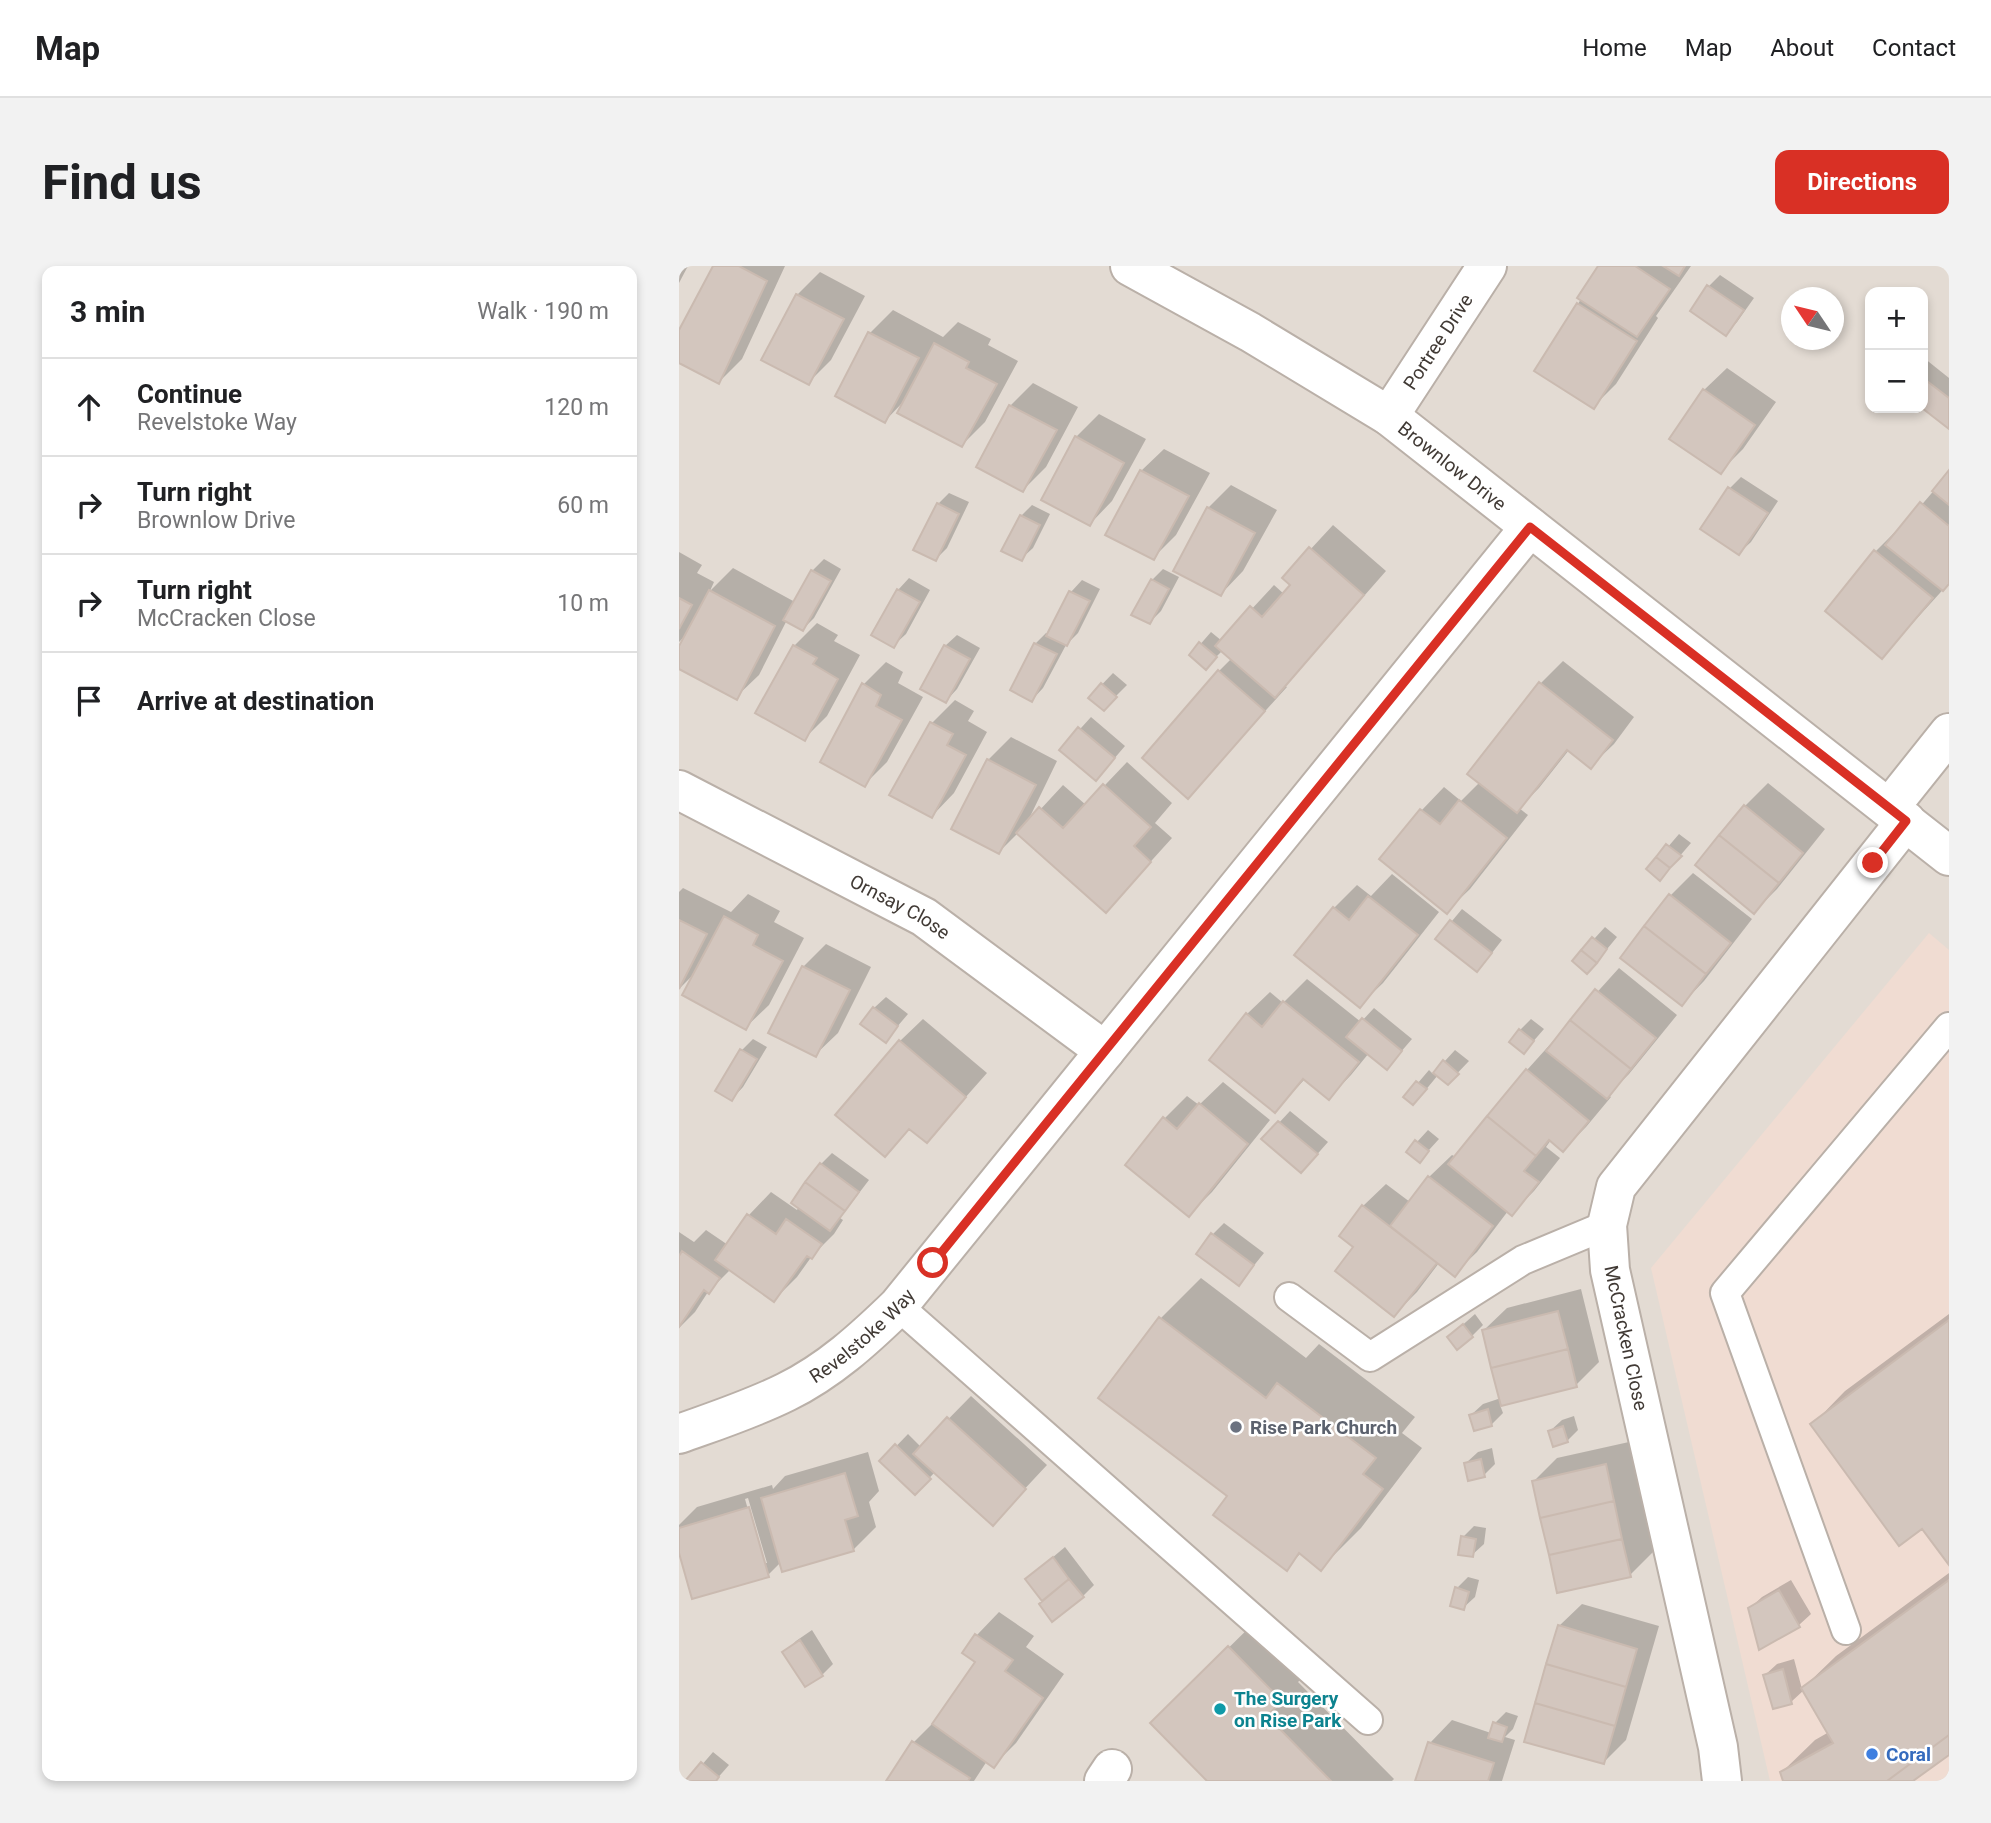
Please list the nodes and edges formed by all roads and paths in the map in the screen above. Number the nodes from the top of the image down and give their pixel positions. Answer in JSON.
{"nodes":[{"id":1,"x":1130,"y":266,"type":"edge"},
{"id":2,"x":1487,"y":266,"type":"edge"},
{"id":3,"x":1389,"y":415,"type":"junction"},
{"id":4,"x":1530,"y":527,"type":"junction"},
{"id":5,"x":1949,"y":733,"type":"edge"},
{"id":6,"x":679,"y":790,"type":"edge"},
{"id":7,"x":1898,"y":814,"type":"junction"},
{"id":8,"x":1949,"y":856,"type":"edge"},
{"id":9,"x":1949,"y":1027,"type":"edge"},
{"id":10,"x":1105,"y":1051,"type":"junction"},
{"id":11,"x":1607,"y":1225,"type":"junction"},
{"id":12,"x":1289,"y":1297,"type":"dead end"},
{"id":13,"x":898,"y":1306,"type":"junction"},
{"id":14,"x":679,"y":1434,"type":"edge"},
{"id":15,"x":1846,"y":1630,"type":"dead end"},
{"id":16,"x":1368,"y":1720,"type":"dead end"},
{"id":17,"x":1722,"y":1781,"type":"edge"}],
"edges":[{"from":1,"to":3,"type":"street","name":"Brownlow Drive"},
{"from":2,"to":3,"type":"street","name":"Portree Drive"},
{"from":3,"to":4,"type":"street","name":"Brownlow Drive"},
{"from":4,"to":7,"type":"street","name":"Brownlow Drive"},
{"from":4,"to":10,"type":"street","name":"Revelstoke Way"},
{"from":5,"to":7,"type":"street","name":"McCracken Close"},
{"from":6,"to":10,"type":"street","name":"Ornsay Close"},
{"from":7,"to":8,"type":"street","name":"Brownlow Drive"},
{"from":7,"to":11,"type":"street","name":"McCracken Close"},
{"from":9,"to":15,"type":"lane"},
{"from":10,"to":13,"type":"street","name":"Revelstoke Way"},
{"from":11,"to":12,"type":"lane"},
{"from":11,"to":17,"type":"street","name":"McCracken Close"},
{"from":13,"to":14,"type":"street","name":"Revelstoke Way"},
{"from":13,"to":16,"type":"lane"}]}
